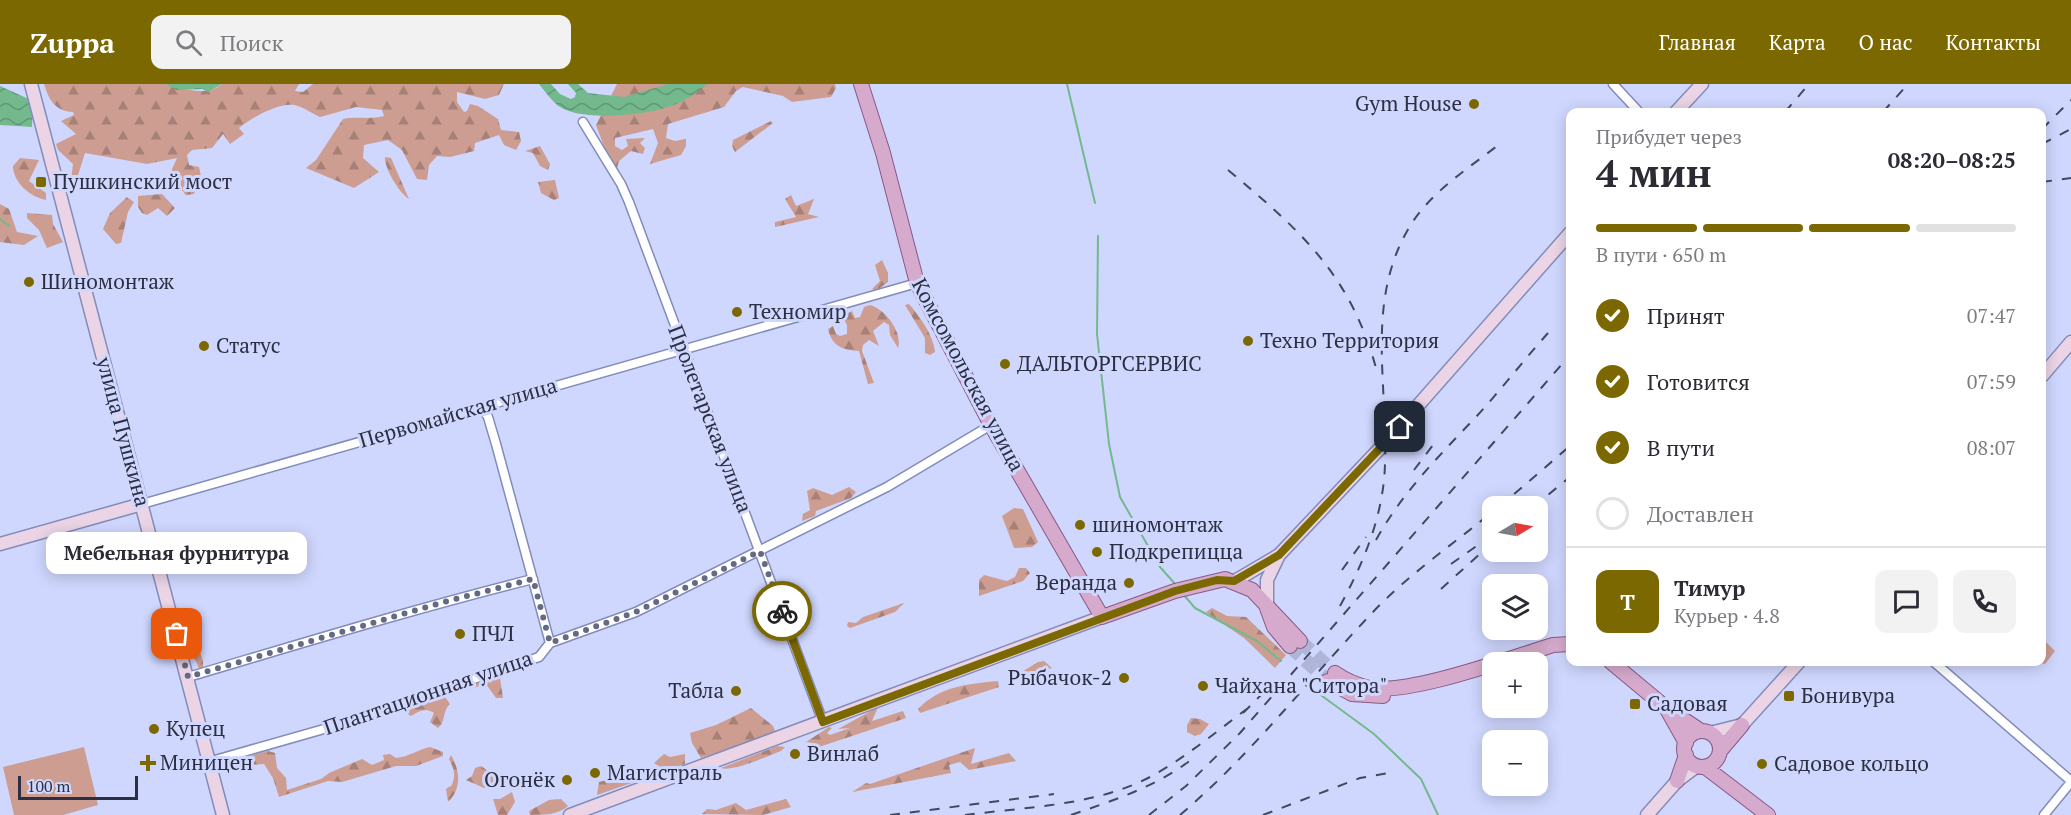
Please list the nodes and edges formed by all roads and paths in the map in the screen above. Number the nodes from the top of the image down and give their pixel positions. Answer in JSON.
{"nodes":[{"id":1,"x":31,"y":84,"type":"edge"},
{"id":2,"x":861,"y":84,"type":"edge"},
{"id":3,"x":1613,"y":84,"type":"edge"},
{"id":4,"x":1702,"y":84,"type":"edge"},
{"id":5,"x":1635,"y":108,"type":"edge"},
{"id":6,"x":1680,"y":108,"type":"edge"},
{"id":7,"x":583,"y":122,"type":"dead end"},
{"id":8,"x":1566,"y":238,"type":"edge"},
{"id":9,"x":917,"y":283,"type":"junction"},
{"id":10,"x":2071,"y":342,"type":"edge"},
{"id":11,"x":682,"y":347,"type":"junction"},
{"id":12,"x":2046,"y":371,"type":"edge"},
{"id":13,"x":481,"y":406,"type":"junction"},
{"id":14,"x":991,"y":425,"type":"junction"},
{"id":15,"x":142,"y":504,"type":"junction"},
{"id":16,"x":0,"y":544,"type":"edge"},
{"id":17,"x":760,"y":551,"type":"junction"},
{"id":18,"x":1279,"y":555,"type":"junction"},
{"id":19,"x":533,"y":579,"type":"junction"},
{"id":20,"x":1234,"y":581,"type":"junction"},
{"id":21,"x":1267,"y":603,"type":"junction"},
{"id":22,"x":1102,"y":617,"type":"junction"},
{"id":23,"x":550,"y":643,"type":"junction"},
{"id":24,"x":1295,"y":643,"type":"tunnel mouth"},
{"id":25,"x":1566,"y":644,"type":"edge"},
{"id":26,"x":1616,"y":666,"type":"edge"},
{"id":27,"x":1795,"y":666,"type":"edge"},
{"id":28,"x":1939,"y":666,"type":"edge"},
{"id":29,"x":188,"y":677,"type":"junction"},
{"id":30,"x":1332,"y":677,"type":"tunnel mouth"},
{"id":31,"x":1665,"y":707,"type":"junction"},
{"id":32,"x":823,"y":722,"type":"junction"},
{"id":33,"x":1742,"y":725,"type":"junction"},
{"id":34,"x":1706,"y":732,"type":"junction"},
{"id":35,"x":1686,"y":749,"type":"junction"},
{"id":36,"x":1719,"y":755,"type":"junction"},
{"id":37,"x":208,"y":762,"type":"junction"},
{"id":38,"x":1701,"y":766,"type":"junction"},
{"id":39,"x":1677,"y":781,"type":"junction"},
{"id":40,"x":2071,"y":782,"type":"edge"},
{"id":41,"x":1731,"y":785,"type":"junction"},
{"id":42,"x":223,"y":815,"type":"edge"},
{"id":43,"x":570,"y":815,"type":"edge"},
{"id":44,"x":1647,"y":815,"type":"edge"},
{"id":45,"x":1768,"y":815,"type":"edge"},
{"id":46,"x":2044,"y":815,"type":"edge"}],
"edges":[{"from":1,"to":15,"type":"main road","name":"улица Пушкина"},
{"from":2,"to":9,"type":"main road","name":"Комсомольская улица"},
{"from":3,"to":5,"type":"street"},
{"from":4,"to":6,"type":"main road"},
{"from":7,"to":11,"type":"street","name":"Пролетарская улица"},
{"from":8,"to":18,"type":"main road"},
{"from":9,"to":11,"type":"street","name":"Первомайская улица"},
{"from":9,"to":14,"type":"main road","name":"Комсомольская улица"},
{"from":10,"to":12,"type":"main road"},
{"from":11,"to":13,"type":"street","name":"Первомайская улица"},
{"from":11,"to":17,"type":"street","name":"Пролетарская улица"},
{"from":13,"to":15,"type":"street","name":"Первомайская улица"},
{"from":13,"to":19,"type":"street"},
{"from":14,"to":17,"type":"street","name":"Плантационная улица"},
{"from":14,"to":22,"type":"main road","name":"Комсомольская улица"},
{"from":15,"to":16,"type":"main road","name":"Первомайская улица"},
{"from":15,"to":29,"type":"main road","name":"улица Пушкина"},
{"from":17,"to":23,"type":"street","name":"Плантационная улица"},
{"from":17,"to":32,"type":"street","name":"Пролетарская улица"},
{"from":18,"to":20,"type":"main road"},
{"from":18,"to":21,"type":"main road"},
{"from":19,"to":23,"type":"street"},
{"from":19,"to":29,"type":"street"},
{"from":20,"to":21,"type":"main road"},
{"from":20,"to":22,"type":"main road"},
{"from":21,"to":24,"type":"main road"},
{"from":22,"to":32,"type":"main road"},
{"from":23,"to":37,"type":"street","name":"Плантационная улица"},
{"from":25,"to":30,"type":"main road"},
{"from":26,"to":31,"type":"main road"},
{"from":27,"to":33,"type":"main road"},
{"from":28,"to":40,"type":"street"},
{"from":29,"to":37,"type":"main road","name":"улица Пушкина"},
{"from":31,"to":34,"type":"main road"},
{"from":31,"to":35,"type":"main road"},
{"from":32,"to":43,"type":"main road"},
{"from":33,"to":34,"type":"main road"},
{"from":33,"to":36,"type":"main road"},
{"from":34,"to":35,"type":"main road"},
{"from":34,"to":36,"type":"main road"},
{"from":35,"to":38,"type":"main road"},
{"from":35,"to":39,"type":"main road"},
{"from":36,"to":38,"type":"main road"},
{"from":36,"to":41,"type":"main road"},
{"from":37,"to":42,"type":"main road","name":"улица Пушкина"},
{"from":38,"to":39,"type":"main road"},
{"from":38,"to":41,"type":"main road"},
{"from":39,"to":44,"type":"main road"},
{"from":40,"to":46,"type":"street"},
{"from":41,"to":45,"type":"main road"}]}
